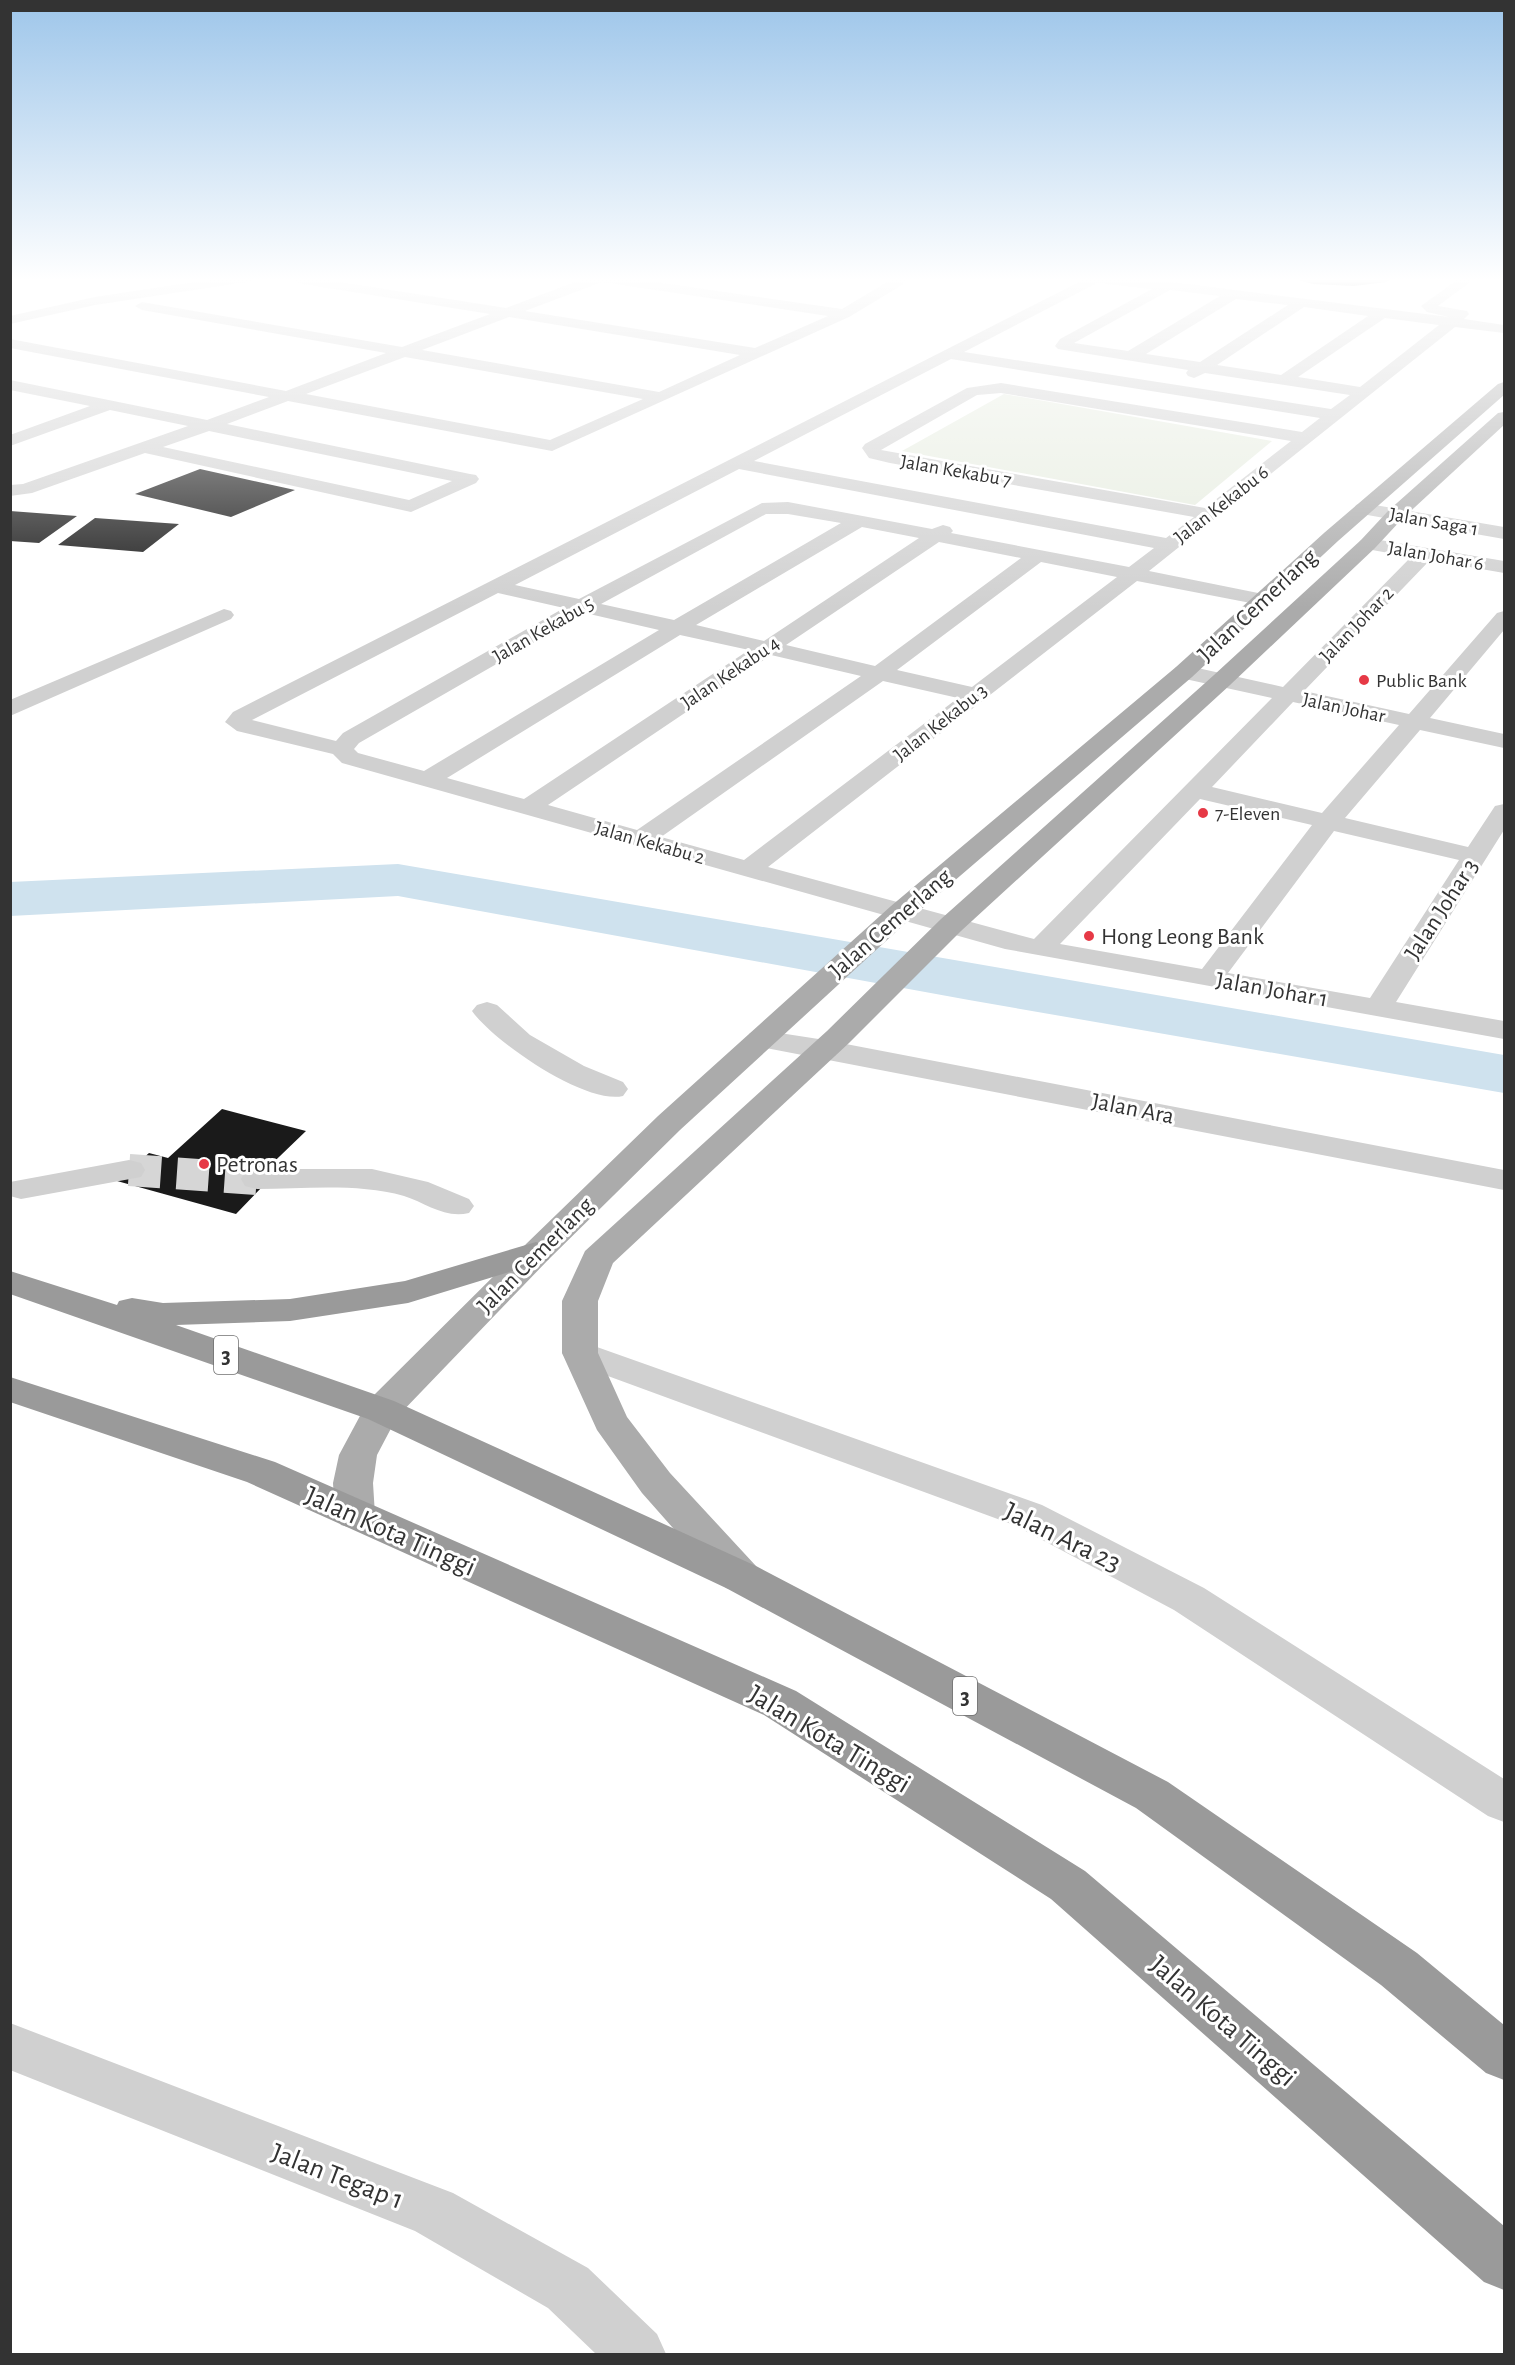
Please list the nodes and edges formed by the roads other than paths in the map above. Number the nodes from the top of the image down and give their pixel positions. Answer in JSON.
{"nodes":[{"id":1,"x":22,"y":387,"type":"edge"},
{"id":2,"x":243,"y":387,"type":"edge"},
{"id":3,"x":311,"y":387,"type":"edge"},
{"id":4,"x":611,"y":387,"type":"edge"},
{"id":5,"x":680,"y":387,"type":"edge"},
{"id":6,"x":883,"y":387,"type":"edge"},
{"id":7,"x":1163,"y":387,"type":"edge"},
{"id":8,"x":1330,"y":387,"type":"edge"},
{"id":9,"x":1369,"y":387,"type":"edge"},
{"id":10,"x":1504,"y":387,"type":"edge"},
{"id":11,"x":1167,"y":388,"type":"junction"},
{"id":12,"x":1363,"y":392,"type":"junction"},
{"id":13,"x":288,"y":396,"type":"junction"},
{"id":14,"x":661,"y":396,"type":"junction"},
{"id":15,"x":109,"y":405,"type":"junction"},
{"id":16,"x":850,"y":405,"type":"junction"},
{"id":17,"x":883,"y":410,"type":"dead end"},
{"id":18,"x":1135,"y":410,"type":"junction"},
{"id":19,"x":904,"y":414,"type":"dead end"},
{"id":20,"x":1335,"y":415,"type":"junction"},
{"id":21,"x":926,"y":417,"type":"junction"},
{"id":22,"x":1504,"y":417,"type":"edge"},
{"id":23,"x":209,"y":425,"type":"junction"},
{"id":24,"x":1306,"y":438,"type":"junction"},
{"id":25,"x":10,"y":441,"type":"edge"},
{"id":26,"x":143,"y":447,"type":"junction"},
{"id":27,"x":737,"y":463,"type":"junction"},
{"id":28,"x":1022,"y":482,"type":"junction"},
{"id":29,"x":10,"y":491,"type":"edge"},
{"id":30,"x":980,"y":508,"type":"junction"},
{"id":31,"x":1364,"y":509,"type":"junction"},
{"id":32,"x":1209,"y":514,"type":"junction"},
{"id":33,"x":1395,"y":515,"type":"junction"},
{"id":34,"x":859,"y":521,"type":"junction"},
{"id":35,"x":1504,"y":533,"type":"edge"},
{"id":36,"x":933,"y":537,"type":"junction"},
{"id":37,"x":1368,"y":543,"type":"junction"},
{"id":38,"x":1170,"y":544,"type":"junction"},
{"id":39,"x":1425,"y":554,"type":"junction"},
{"id":40,"x":1035,"y":557,"type":"junction"},
{"id":41,"x":1504,"y":567,"type":"edge"},
{"id":42,"x":1132,"y":575,"type":"junction"},
{"id":43,"x":498,"y":587,"type":"junction"},
{"id":44,"x":1262,"y":599,"type":"junction"},
{"id":45,"x":585,"y":605,"type":"junction"},
{"id":46,"x":224,"y":615,"type":"dead end"},
{"id":47,"x":1504,"y":617,"type":"edge"},
{"id":48,"x":678,"y":627,"type":"junction"},
{"id":49,"x":767,"y":648,"type":"junction"},
{"id":50,"x":1184,"y":672,"type":"junction"},
{"id":51,"x":879,"y":673,"type":"junction"},
{"id":52,"x":1222,"y":680,"type":"junction"},
{"id":53,"x":976,"y":695,"type":"junction"},
{"id":54,"x":1288,"y":695,"type":"junction"},
{"id":55,"x":10,"y":709,"type":"edge"},
{"id":56,"x":1415,"y":722,"type":"junction"},
{"id":57,"x":1504,"y":741,"type":"edge"},
{"id":58,"x":345,"y":754,"type":"junction"},
{"id":59,"x":426,"y":780,"type":"junction"},
{"id":60,"x":1194,"y":790,"type":"junction"},
{"id":61,"x":527,"y":808,"type":"junction"},
{"id":62,"x":1504,"y":811,"type":"edge"},
{"id":63,"x":1328,"y":822,"type":"junction"},
{"id":64,"x":641,"y":839,"type":"junction"},
{"id":65,"x":1474,"y":856,"type":"junction"},
{"id":66,"x":749,"y":869,"type":"junction"},
{"id":67,"x":893,"y":919,"type":"junction"},
{"id":68,"x":945,"y":932,"type":"junction"},
{"id":69,"x":1040,"y":949,"type":"junction"},
{"id":70,"x":1210,"y":978,"type":"junction"},
{"id":71,"x":1378,"y":1008,"type":"junction"},
{"id":72,"x":487,"y":1011,"type":"dead end"},
{"id":73,"x":771,"y":1030,"type":"junction"},
{"id":74,"x":1504,"y":1030,"type":"edge"},
{"id":75,"x":832,"y":1043,"type":"junction"},
{"id":76,"x":612,"y":1089,"type":"dead end"},
{"id":77,"x":129,"y":1170,"type":"tunnel mouth"},
{"id":78,"x":257,"y":1179,"type":"tunnel mouth"},
{"id":79,"x":1504,"y":1180,"type":"edge"},
{"id":80,"x":21,"y":1189,"type":"dead end"},
{"id":81,"x":457,"y":1206,"type":"dead end"},
{"id":82,"x":536,"y":1252,"type":"junction"},
{"id":83,"x":10,"y":1282,"type":"edge"},
{"id":84,"x":71,"y":1301,"type":"junction"},
{"id":85,"x":580,"y":1353,"type":"junction"},
{"id":86,"x":10,"y":1389,"type":"edge"},
{"id":87,"x":381,"y":1410,"type":"junction"},
{"id":88,"x":355,"y":1515,"type":"junction"},
{"id":89,"x":741,"y":1577,"type":"junction"},
{"id":90,"x":1504,"y":1803,"type":"edge"},
{"id":91,"x":10,"y":2046,"type":"edge"},
{"id":92,"x":1504,"y":2056,"type":"edge"},
{"id":93,"x":1504,"y":2262,"type":"edge"},
{"id":94,"x":637,"y":2355,"type":"edge"}],
"edges":[{"from":1,"to":15,"type":"street"},
{"from":2,"to":13,"type":"street"},
{"from":3,"to":13,"type":"street"},
{"from":4,"to":14,"type":"street"},
{"from":5,"to":14,"type":"street"},
{"from":6,"to":16,"type":"street"},
{"from":7,"to":11,"type":"street"},
{"from":8,"to":12,"type":"street"},
{"from":9,"to":12,"type":"street","name":"Jalan Kekabu 6"},
{"from":10,"to":31,"type":"main road","name":"Jalan Cemerlang"},
{"from":11,"to":18,"type":"street"},
{"from":11,"to":20,"type":"street"},
{"from":12,"to":20,"type":"street","name":"Jalan Kekabu 6"},
{"from":13,"to":14,"type":"street"},
{"from":13,"to":23,"type":"street"},
{"from":15,"to":23,"type":"street"},
{"from":15,"to":25,"type":"street"},
{"from":16,"to":17,"type":"street"},
{"from":16,"to":27,"type":"street"},
{"from":18,"to":21,"type":"street","name":"Jalan Kekabu 7"},
{"from":18,"to":24,"type":"street","name":"Jalan Kekabu 7"},
{"from":19,"to":21,"type":"street"},
{"from":20,"to":24,"type":"street","name":"Jalan Kekabu 6"},
{"from":21,"to":28,"type":"street","name":"Jalan Kekabu 7"},
{"from":22,"to":33,"type":"main road","name":"Jalan Cemerlang"},
{"from":23,"to":26,"type":"street"},
{"from":23,"to":26,"type":"street"},
{"from":24,"to":32,"type":"street","name":"Jalan Kekabu 6"},
{"from":26,"to":29,"type":"street"},
{"from":27,"to":30,"type":"street"},
{"from":27,"to":43,"type":"street"},
{"from":28,"to":30,"type":"street","name":"Jalan Kekabu 4"},
{"from":28,"to":32,"type":"street","name":"Jalan Kekabu 7"},
{"from":30,"to":36,"type":"street","name":"Jalan Kekabu 4"},
{"from":30,"to":38,"type":"street"},
{"from":31,"to":33,"type":"street","name":"Jalan Saga 1"},
{"from":31,"to":44,"type":"main road","name":"Jalan Cemerlang"},
{"from":32,"to":38,"type":"street","name":"Jalan Kekabu 6"},
{"from":33,"to":35,"type":"street","name":"Jalan Saga 1"},
{"from":33,"to":37,"type":"main road","name":"Jalan Cemerlang"},
{"from":34,"to":36,"type":"street"},
{"from":34,"to":45,"type":"street","name":"Jalan Kekabu 5"},
{"from":34,"to":48,"type":"street"},
{"from":36,"to":40,"type":"street"},
{"from":36,"to":49,"type":"street","name":"Jalan Kekabu 4"},
{"from":37,"to":39,"type":"street","name":"Jalan Johar 6"},
{"from":37,"to":52,"type":"main road","name":"Jalan Cemerlang"},
{"from":38,"to":42,"type":"street","name":"Jalan Kekabu 6"},
{"from":39,"to":41,"type":"street","name":"Jalan Johar 6"},
{"from":39,"to":54,"type":"street","name":"Jalan Johar 2"},
{"from":40,"to":42,"type":"street"},
{"from":40,"to":51,"type":"street"},
{"from":42,"to":44,"type":"street"},
{"from":42,"to":53,"type":"street","name":"Jalan Kekabu 3"},
{"from":43,"to":45,"type":"street"},
{"from":43,"to":58,"type":"street","name":"Jalan Kekabu 2"},
{"from":44,"to":50,"type":"main road","name":"Jalan Cemerlang"},
{"from":45,"to":48,"type":"street"},
{"from":45,"to":58,"type":"street","name":"Jalan Kekabu 5"},
{"from":46,"to":55,"type":"street"},
{"from":47,"to":56,"type":"street"},
{"from":48,"to":49,"type":"street"},
{"from":48,"to":59,"type":"street"},
{"from":49,"to":51,"type":"street"},
{"from":49,"to":61,"type":"street","name":"Jalan Kekabu 4"},
{"from":50,"to":52,"type":"street","name":"Jalan Johar"},
{"from":50,"to":67,"type":"main road","name":"Jalan Cemerlang"},
{"from":51,"to":53,"type":"street"},
{"from":51,"to":64,"type":"street"},
{"from":52,"to":54,"type":"street","name":"Jalan Johar"},
{"from":52,"to":68,"type":"main road","name":"Jalan Cemerlang"},
{"from":53,"to":66,"type":"street","name":"Jalan Kekabu 3"},
{"from":54,"to":56,"type":"street","name":"Jalan Johar"},
{"from":54,"to":60,"type":"street"},
{"from":56,"to":57,"type":"street","name":"Jalan Johar"},
{"from":56,"to":63,"type":"street"},
{"from":58,"to":59,"type":"street","name":"Jalan Kekabu 2"},
{"from":59,"to":61,"type":"street","name":"Jalan Kekabu 2"},
{"from":60,"to":63,"type":"street"},
{"from":60,"to":69,"type":"street"},
{"from":61,"to":64,"type":"street","name":"Jalan Kekabu 2"},
{"from":62,"to":65,"type":"street","name":"Jalan Johar 3"},
{"from":63,"to":65,"type":"street"},
{"from":63,"to":70,"type":"street"},
{"from":64,"to":66,"type":"street","name":"Jalan Kekabu 2"},
{"from":65,"to":71,"type":"street","name":"Jalan Johar 3"},
{"from":66,"to":67,"type":"street","name":"Jalan Kekabu 2"},
{"from":67,"to":68,"type":"street","name":"Jalan Kekabu 2"},
{"from":67,"to":73,"type":"main road","name":"Jalan Cemerlang"},
{"from":68,"to":69,"type":"street","name":"Jalan Johar 1"},
{"from":68,"to":75,"type":"main road","name":"Jalan Cemerlang"},
{"from":69,"to":70,"type":"street","name":"Jalan Johar 1"},
{"from":70,"to":71,"type":"street","name":"Jalan Johar 1"},
{"from":71,"to":74,"type":"street","name":"Jalan Johar 1"},
{"from":72,"to":76,"type":"street"},
{"from":73,"to":75,"type":"street","name":"Jalan Ara"},
{"from":73,"to":82,"type":"main road","name":"Jalan Cemerlang"},
{"from":75,"to":79,"type":"street","name":"Jalan Ara"},
{"from":75,"to":85,"type":"main road","name":"Jalan Cemerlang"},
{"from":77,"to":80,"type":"street"},
{"from":78,"to":81,"type":"street"},
{"from":82,"to":84,"type":"highway"},
{"from":82,"to":87,"type":"main road","name":"Jalan Cemerlang"},
{"from":83,"to":84,"type":"highway","number":"3"},
{"from":84,"to":87,"type":"highway","number":"3"},
{"from":85,"to":89,"type":"main road","name":"Jalan Cemerlang"},
{"from":85,"to":90,"type":"street","name":"Jalan Ara 23"},
{"from":86,"to":88,"type":"highway","name":"Jalan Kota Tinggi"},
{"from":87,"to":88,"type":"main road","name":"Jalan Cemerlang"},
{"from":87,"to":89,"type":"highway","number":"3"},
{"from":88,"to":93,"type":"highway","name":"Jalan Kota Tinggi"},
{"from":89,"to":92,"type":"highway","number":"3"},
{"from":91,"to":94,"type":"street","name":"Jalan Tegap 1"}]}
